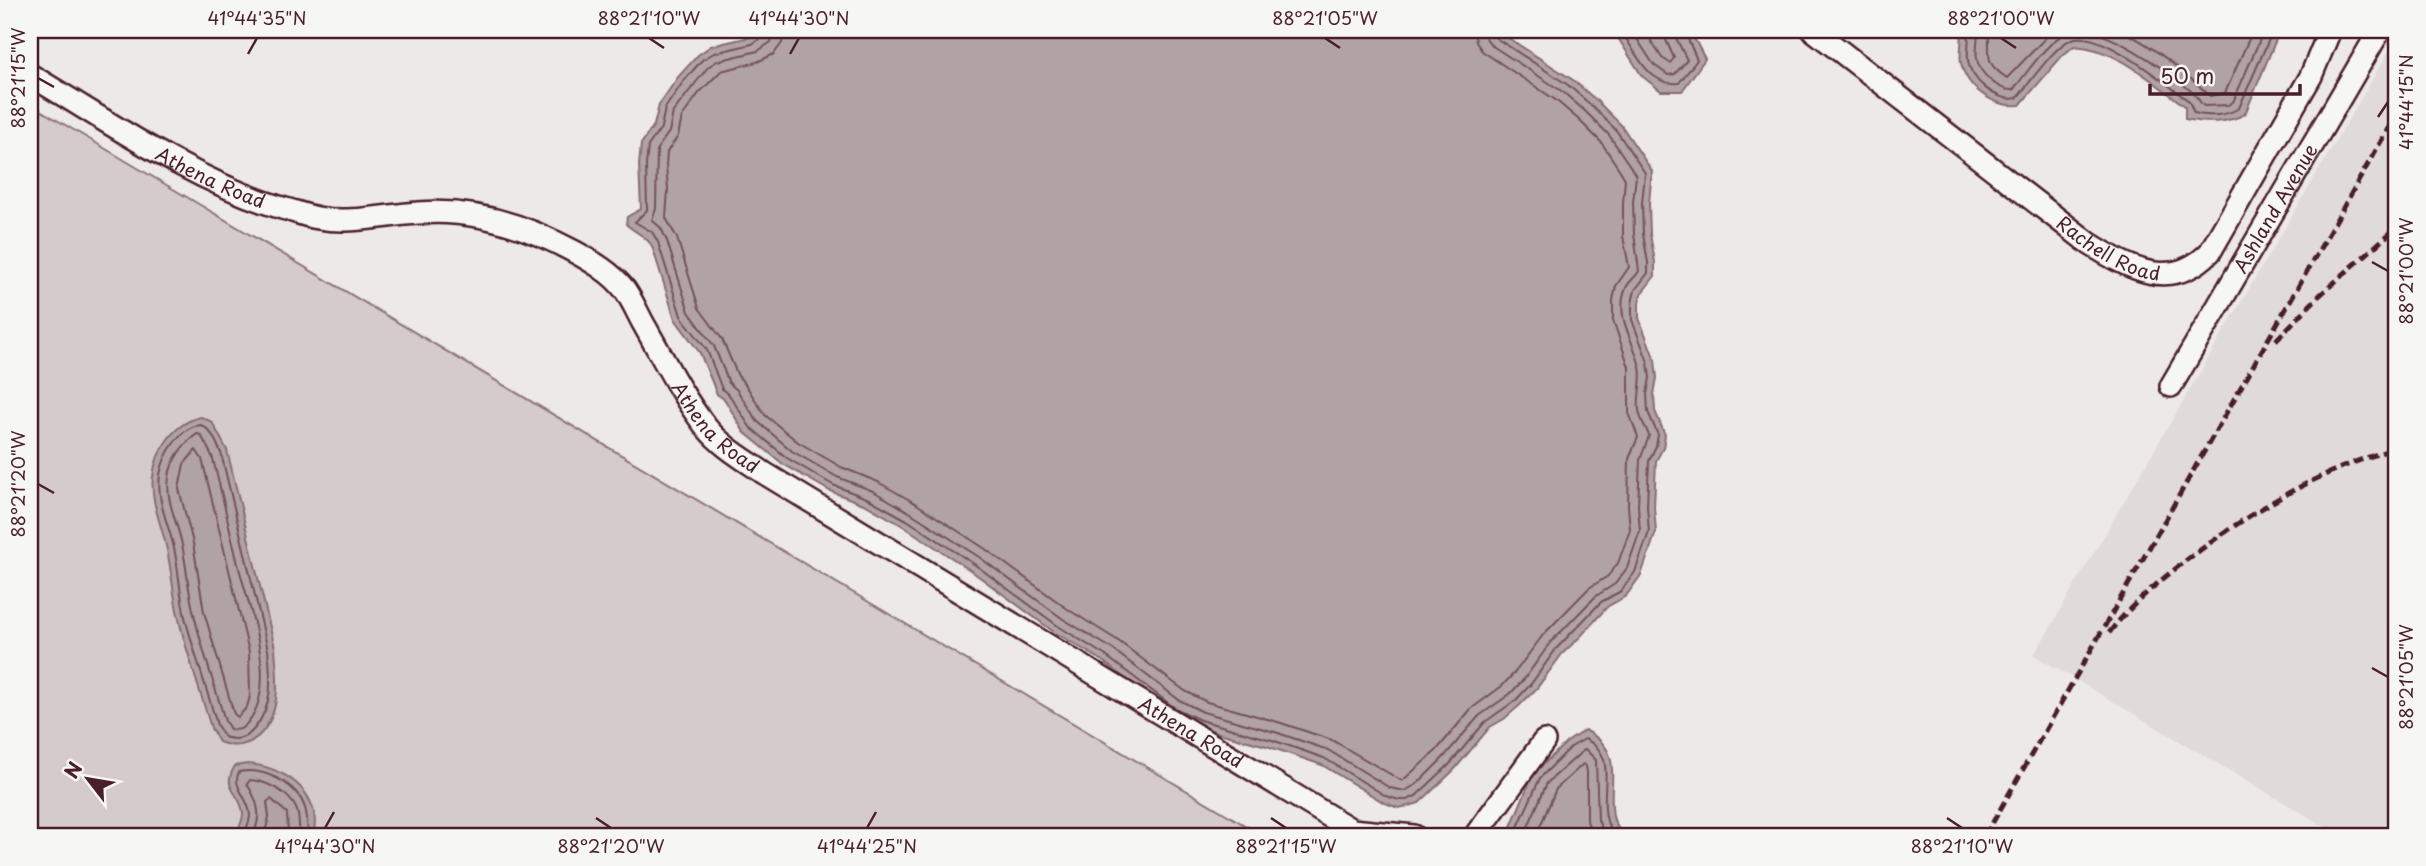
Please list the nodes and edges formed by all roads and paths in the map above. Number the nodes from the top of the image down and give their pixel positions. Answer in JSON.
{"nodes":[{"id":1,"x":1814,"y":30,"type":"edge"},
{"id":2,"x":2330,"y":30,"type":"edge"},
{"id":3,"x":2379,"y":30,"type":"edge"},
{"id":4,"x":30,"y":75,"type":"edge"},
{"id":5,"x":2171,"y":386,"type":"dead end"},
{"id":6,"x":1544,"y":741,"type":"dead end"},
{"id":7,"x":1414,"y":836,"type":"edge"},
{"id":8,"x":1475,"y":836,"type":"edge"}],
"edges":[{"from":1,"to":2,"type":"street","name":"Rachell Road"},
{"from":3,"to":5,"type":"street","name":"Ashland Avenue"},
{"from":4,"to":7,"type":"street","name":"Athena Road"},
{"from":6,"to":8,"type":"street"}]}
